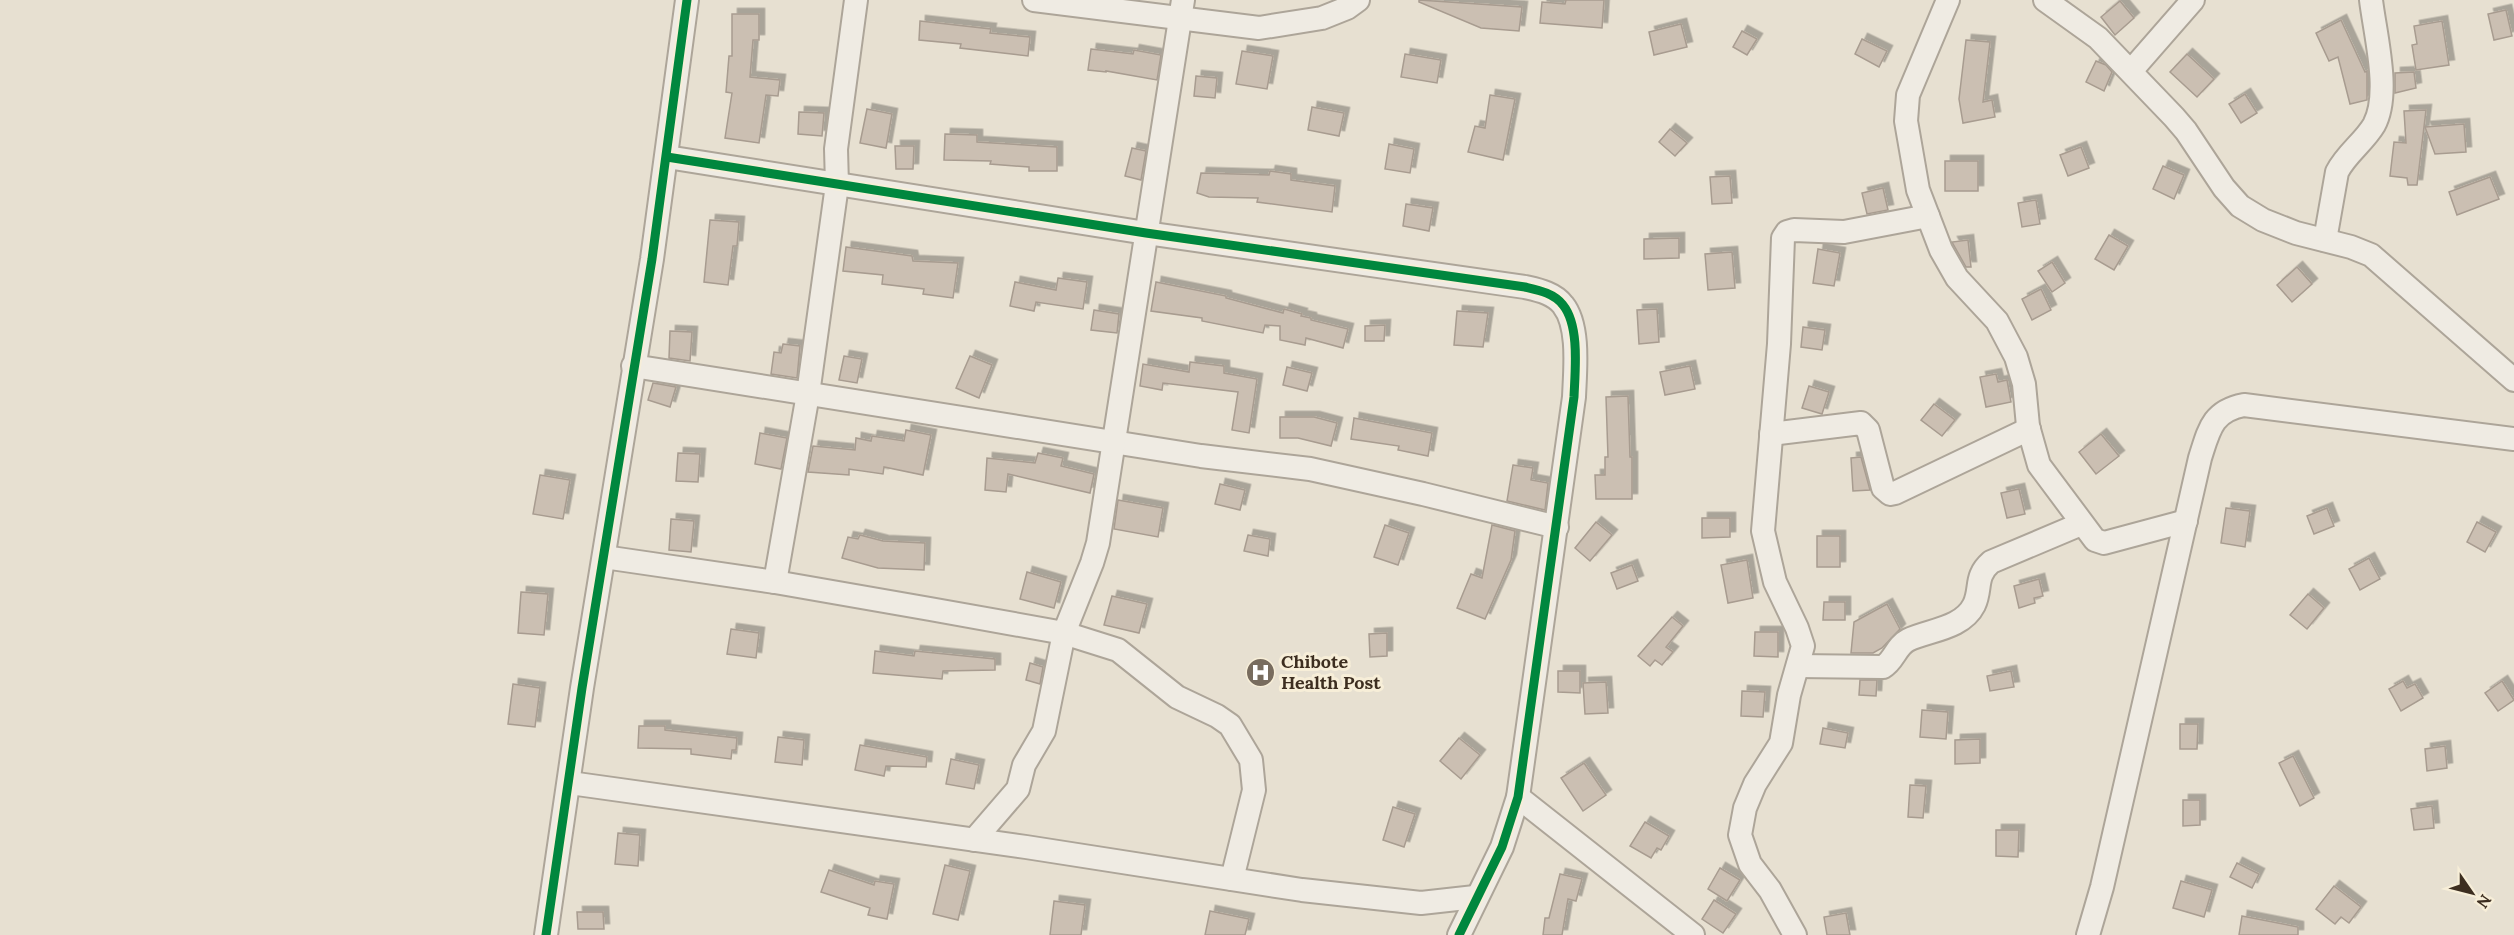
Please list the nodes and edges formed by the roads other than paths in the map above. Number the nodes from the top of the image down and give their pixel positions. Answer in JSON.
{"nodes":[{"id":1,"x":687,"y":0,"type":"edge"},
{"id":2,"x":856,"y":0,"type":"edge"},
{"id":3,"x":1034,"y":0,"type":"edge"},
{"id":4,"x":1358,"y":0,"type":"edge"},
{"id":5,"x":1948,"y":0,"type":"edge"},
{"id":6,"x":2045,"y":0,"type":"edge"},
{"id":7,"x":2193,"y":0,"type":"edge"},
{"id":8,"x":2372,"y":0,"type":"edge"},
{"id":9,"x":1182,"y":9,"type":"edge"},
{"id":10,"x":2131,"y":71,"type":"junction"},
{"id":11,"x":667,"y":157,"type":"junction"},
{"id":12,"x":837,"y":185,"type":"junction"},
{"id":13,"x":1928,"y":216,"type":"junction"},
{"id":14,"x":1146,"y":233,"type":"junction"},
{"id":15,"x":2325,"y":240,"type":"junction"},
{"id":16,"x":633,"y":366,"type":"junction"},
{"id":17,"x":2514,"y":380,"type":"edge"},
{"id":18,"x":808,"y":394,"type":"junction"},
{"id":19,"x":2029,"y":429,"type":"junction"},
{"id":20,"x":1771,"y":434,"type":"junction"},
{"id":21,"x":2514,"y":439,"type":"edge"},
{"id":22,"x":1114,"y":442,"type":"junction"},
{"id":23,"x":2186,"y":521,"type":"junction"},
{"id":24,"x":2081,"y":524,"type":"junction"},
{"id":25,"x":1557,"y":527,"type":"junction"},
{"id":26,"x":604,"y":557,"type":"junction"},
{"id":27,"x":775,"y":582,"type":"junction"},
{"id":28,"x":1064,"y":633,"type":"junction"},
{"id":29,"x":1798,"y":666,"type":"junction"},
{"id":30,"x":570,"y":783,"type":"junction"},
{"id":31,"x":1518,"y":797,"type":"junction"},
{"id":32,"x":974,"y":840,"type":"junction"},
{"id":33,"x":1232,"y":879,"type":"junction"},
{"id":34,"x":1475,"y":897,"type":"junction"},
{"id":35,"x":546,"y":935,"type":"edge"},
{"id":36,"x":1459,"y":935,"type":"edge"},
{"id":37,"x":1693,"y":935,"type":"edge"},
{"id":38,"x":1795,"y":935,"type":"edge"},
{"id":39,"x":2088,"y":935,"type":"edge"}],
"edges":[{"from":1,"to":11,"type":"street"},
{"from":2,"to":12,"type":"street"},
{"from":3,"to":9,"type":"street"},
{"from":4,"to":9,"type":"street"},
{"from":5,"to":13,"type":"street"},
{"from":6,"to":10,"type":"street"},
{"from":7,"to":10,"type":"street"},
{"from":8,"to":15,"type":"street"},
{"from":9,"to":14,"type":"street"},
{"from":10,"to":15,"type":"street"},
{"from":11,"to":12,"type":"street"},
{"from":11,"to":16,"type":"street"},
{"from":12,"to":14,"type":"street"},
{"from":12,"to":18,"type":"street"},
{"from":13,"to":19,"type":"street"},
{"from":13,"to":20,"type":"street"},
{"from":14,"to":22,"type":"street"},
{"from":14,"to":25,"type":"street"},
{"from":15,"to":17,"type":"street"},
{"from":16,"to":18,"type":"street"},
{"from":16,"to":26,"type":"street"},
{"from":18,"to":22,"type":"street"},
{"from":18,"to":27,"type":"street"},
{"from":19,"to":20,"type":"street"},
{"from":19,"to":24,"type":"street"},
{"from":20,"to":29,"type":"street"},
{"from":21,"to":23,"type":"street"},
{"from":22,"to":25,"type":"street"},
{"from":22,"to":28,"type":"street"},
{"from":23,"to":24,"type":"street"},
{"from":23,"to":39,"type":"street"},
{"from":24,"to":29,"type":"street"},
{"from":25,"to":31,"type":"street"},
{"from":26,"to":27,"type":"street"},
{"from":26,"to":30,"type":"street"},
{"from":27,"to":28,"type":"street"},
{"from":28,"to":32,"type":"street"},
{"from":28,"to":33,"type":"street"},
{"from":29,"to":38,"type":"street"},
{"from":30,"to":32,"type":"street"},
{"from":30,"to":35,"type":"street"},
{"from":31,"to":34,"type":"street"},
{"from":31,"to":37,"type":"street"},
{"from":32,"to":33,"type":"street"},
{"from":33,"to":34,"type":"street"},
{"from":34,"to":36,"type":"street"}]}
